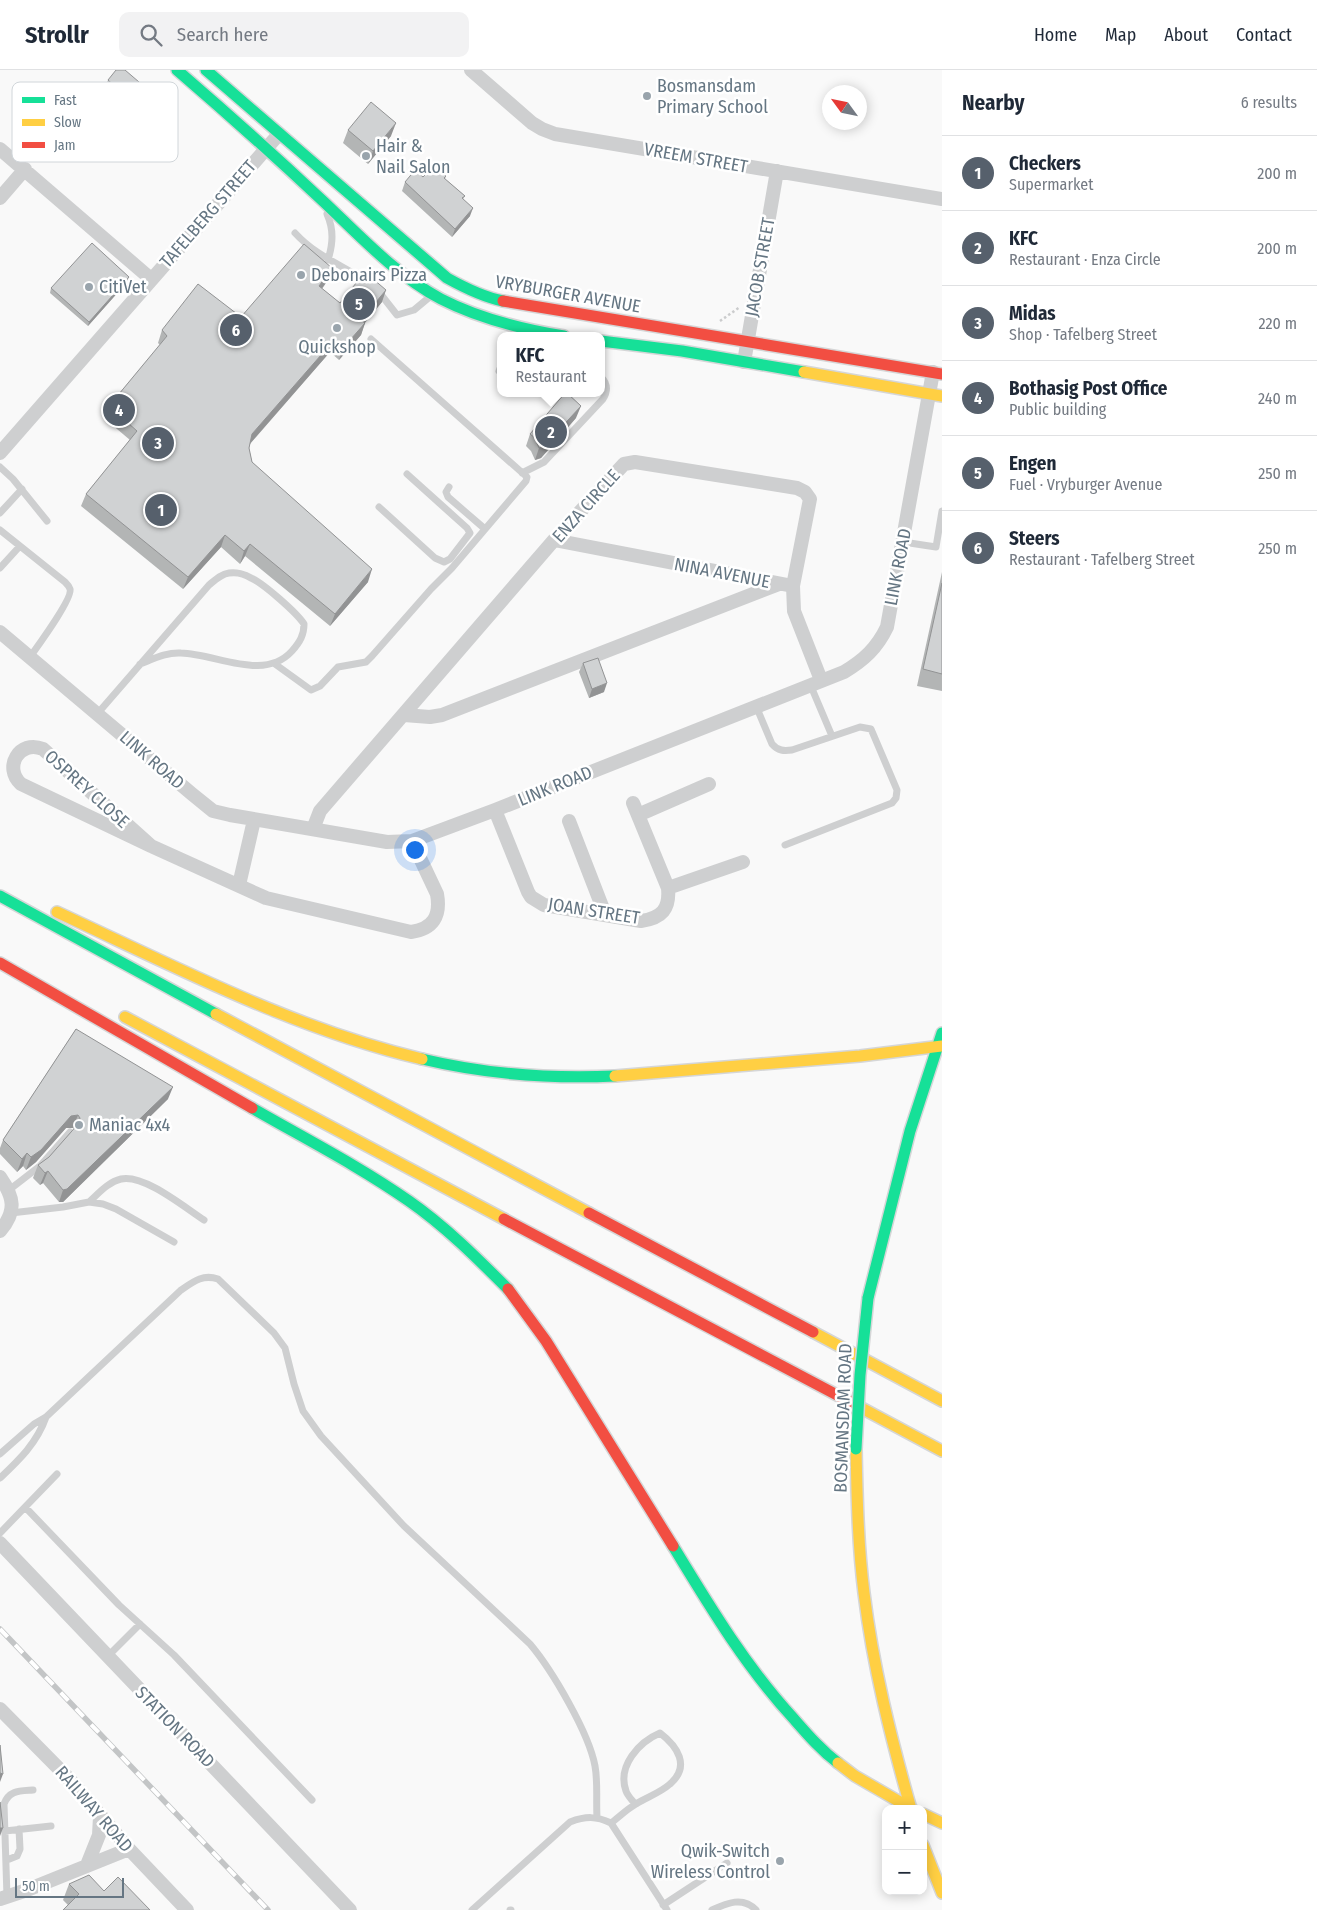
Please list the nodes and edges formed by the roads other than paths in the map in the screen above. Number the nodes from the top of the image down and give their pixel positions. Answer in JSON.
{"nodes":[{"id":1,"x":177,"y":70,"type":"edge"},
{"id":2,"x":206,"y":70,"type":"edge"},
{"id":3,"x":471,"y":70,"type":"edge"},
{"id":4,"x":279,"y":134,"type":"junction"},
{"id":5,"x":0,"y":149,"type":"edge"},
{"id":6,"x":265,"y":149,"type":"junction"},
{"id":7,"x":12,"y":159,"type":"edge"},
{"id":8,"x":16,"y":162,"type":"edge"},
{"id":9,"x":25,"y":169,"type":"junction"},
{"id":10,"x":777,"y":172,"type":"junction"},
{"id":11,"x":319,"y":197,"type":"junction"},
{"id":12,"x":0,"y":198,"type":"edge"},
{"id":13,"x":942,"y":199,"type":"edge"},
{"id":14,"x":295,"y":233,"type":"dead end"},
{"id":15,"x":328,"y":260,"type":"junction"},
{"id":16,"x":151,"y":278,"type":"junction"},
{"id":17,"x":433,"y":294,"type":"junction"},
{"id":18,"x":521,"y":320,"type":"edge"},
{"id":19,"x":553,"y":332,"type":"edge"},
{"id":20,"x":371,"y":339,"type":"dead end"},
{"id":21,"x":605,"y":342,"type":"edge"},
{"id":22,"x":748,"y":343,"type":"junction"},
{"id":23,"x":744,"y":362,"type":"junction"},
{"id":24,"x":938,"y":373,"type":"edge"},
{"id":25,"x":936,"y":395,"type":"edge"},
{"id":26,"x":604,"y":397,"type":"edge"},
{"id":27,"x":0,"y":453,"type":"edge"},
{"id":28,"x":0,"y":467,"type":"edge"},
{"id":29,"x":522,"y":473,"type":"junction"},
{"id":30,"x":407,"y":474,"type":"dead end"},
{"id":31,"x":449,"y":488,"type":"dead end"},
{"id":32,"x":22,"y":489,"type":"junction"},
{"id":33,"x":379,"y":508,"type":"dead end"},
{"id":34,"x":942,"y":511,"type":"edge"},
{"id":35,"x":0,"y":514,"type":"edge"},
{"id":36,"x":47,"y":521,"type":"dead end"},
{"id":37,"x":485,"y":529,"type":"junction"},
{"id":38,"x":0,"y":530,"type":"edge"},
{"id":39,"x":554,"y":540,"type":"junction"},
{"id":40,"x":903,"y":542,"type":"junction"},
{"id":41,"x":20,"y":546,"type":"junction"},
{"id":42,"x":0,"y":568,"type":"edge"},
{"id":43,"x":779,"y":584,"type":"junction"},
{"id":44,"x":793,"y":586,"type":"junction"},
{"id":45,"x":0,"y":632,"type":"edge"},
{"id":46,"x":30,"y":657,"type":"junction"},
{"id":47,"x":140,"y":664,"type":"junction"},
{"id":48,"x":275,"y":664,"type":"junction"},
{"id":49,"x":816,"y":682,"type":"junction"},
{"id":50,"x":756,"y":706,"type":"junction"},
{"id":51,"x":98,"y":713,"type":"junction"},
{"id":52,"x":404,"y":715,"type":"junction"},
{"id":53,"x":832,"y":736,"type":"junction"},
{"id":54,"x":709,"y":784,"type":"dead end"},
{"id":55,"x":495,"y":810,"type":"junction"},
{"id":56,"x":254,"y":820,"type":"junction"},
{"id":57,"x":569,"y":821,"type":"dead end"},
{"id":58,"x":313,"y":829,"type":"junction"},
{"id":59,"x":412,"y":841,"type":"junction"},
{"id":60,"x":785,"y":845,"type":"dead end"},
{"id":61,"x":151,"y":846,"type":"junction"},
{"id":62,"x":744,"y":862,"type":"dead end"},
{"id":63,"x":239,"y":885,"type":"junction"},
{"id":64,"x":0,"y":886,"type":"edge"},
{"id":65,"x":668,"y":888,"type":"junction"},
{"id":66,"x":0,"y":896,"type":"edge"},
{"id":67,"x":32,"y":900,"type":"dead end"},
{"id":68,"x":49,"y":908,"type":"dead end"},
{"id":69,"x":605,"y":914,"type":"junction"},
{"id":70,"x":0,"y":963,"type":"edge"},
{"id":71,"x":116,"y":1012,"type":"dead end"},
{"id":72,"x":942,"y":1033,"type":"edge"},
{"id":73,"x":940,"y":1046,"type":"edge"},
{"id":74,"x":70,"y":1132,"type":"edge"},
{"id":75,"x":0,"y":1176,"type":"edge"},
{"id":76,"x":9,"y":1190,"type":"junction"},
{"id":77,"x":89,"y":1202,"type":"junction"},
{"id":78,"x":11,"y":1213,"type":"junction"},
{"id":79,"x":204,"y":1220,"type":"dead end"},
{"id":80,"x":0,"y":1231,"type":"edge"},
{"id":81,"x":174,"y":1242,"type":"dead end"},
{"id":82,"x":942,"y":1401,"type":"edge"},
{"id":83,"x":46,"y":1417,"type":"junction"},
{"id":84,"x":942,"y":1451,"type":"edge"},
{"id":85,"x":0,"y":1454,"type":"edge"},
{"id":86,"x":57,"y":1474,"type":"dead end"},
{"id":87,"x":0,"y":1478,"type":"edge"},
{"id":88,"x":26,"y":1508,"type":"junction"},
{"id":89,"x":0,"y":1533,"type":"edge"},
{"id":90,"x":0,"y":1543,"type":"edge"},
{"id":91,"x":140,"y":1624,"type":"junction"},
{"id":92,"x":108,"y":1656,"type":"junction"},
{"id":93,"x":0,"y":1708,"type":"edge"},
{"id":94,"x":33,"y":1790,"type":"dead end"},
{"id":95,"x":312,"y":1800,"type":"dead end"},
{"id":96,"x":635,"y":1804,"type":"junction"},
{"id":97,"x":906,"y":1805,"type":"edge"},
{"id":98,"x":910,"y":1805,"type":"edge"},
{"id":99,"x":100,"y":1816,"type":"junction"},
{"id":100,"x":927,"y":1816,"type":"edge"},
{"id":101,"x":597,"y":1817,"type":"junction"},
{"id":102,"x":942,"y":1822,"type":"edge"},
{"id":103,"x":611,"y":1823,"type":"junction"},
{"id":104,"x":51,"y":1826,"type":"dead end"},
{"id":105,"x":20,"y":1829,"type":"junction"},
{"id":106,"x":5,"y":1831,"type":"junction"},
{"id":107,"x":129,"y":1849,"type":"junction"},
{"id":108,"x":925,"y":1850,"type":"edge"},
{"id":109,"x":7,"y":1860,"type":"junction"},
{"id":110,"x":727,"y":1863,"type":"dead end"},
{"id":111,"x":87,"y":1865,"type":"junction"},
{"id":112,"x":942,"y":1893,"type":"edge"},
{"id":113,"x":3,"y":1898,"type":"edge"},
{"id":114,"x":665,"y":1907,"type":"edge"},
{"id":115,"x":187,"y":1910,"type":"edge"},
{"id":116,"x":350,"y":1910,"type":"edge"},
{"id":117,"x":472,"y":1910,"type":"edge"},
{"id":118,"x":712,"y":1910,"type":"edge"},
{"id":119,"x":756,"y":1910,"type":"edge"}],
"edges":[{"from":1,"to":6,"type":"main road","name":"VRYBURGER AVENUE"},
{"from":2,"to":4,"type":"main road","name":"VRYBURGER AVENUE"},
{"from":3,"to":10,"type":"street","name":"VREEM STREET"},
{"from":4,"to":6,"type":"street","name":"TAFELBERG STREET"},
{"from":4,"to":18,"type":"main road","name":"VRYBURGER AVENUE"},
{"from":5,"to":7,"type":"street"},
{"from":6,"to":11,"type":"main road","name":"VRYBURGER AVENUE"},
{"from":6,"to":16,"type":"street","name":"TAFELBERG STREET"},
{"from":8,"to":9,"type":"street"},
{"from":9,"to":12,"type":"street"},
{"from":9,"to":16,"type":"street"},
{"from":10,"to":13,"type":"street","name":"VREEM STREET"},
{"from":10,"to":22,"type":"street","name":"JACOB STREET"},
{"from":11,"to":15,"type":"lane"},
{"from":11,"to":17,"type":"main road","name":"VRYBURGER AVENUE"},
{"from":14,"to":15,"type":"lane"},
{"from":15,"to":17,"type":"lane"},
{"from":16,"to":27,"type":"street","name":"TAFELBERG STREET"},
{"from":17,"to":18,"type":"main road","name":"VRYBURGER AVENUE"},
{"from":18,"to":19,"type":"main road","name":"VRYBURGER AVENUE"},
{"from":18,"to":22,"type":"main road","name":"VRYBURGER AVENUE"},
{"from":20,"to":29,"type":"lane"},
{"from":21,"to":23,"type":"main road"},
{"from":22,"to":23,"type":"street","name":"JACOB STREET"},
{"from":22,"to":24,"type":"main road","name":"VRYBURGER AVENUE"},
{"from":23,"to":25,"type":"main road"},
{"from":24,"to":25,"type":"street","name":"LINK ROAD"},
{"from":25,"to":40,"type":"street","name":"LINK ROAD"},
{"from":26,"to":29,"type":"lane"},
{"from":28,"to":32,"type":"lane"},
{"from":29,"to":37,"type":"lane"},
{"from":30,"to":33,"type":"lane"},
{"from":31,"to":37,"type":"lane"},
{"from":32,"to":35,"type":"lane"},
{"from":32,"to":36,"type":"lane"},
{"from":34,"to":40,"type":"lane"},
{"from":37,"to":48,"type":"lane"},
{"from":38,"to":41,"type":"lane"},
{"from":39,"to":43,"type":"street","name":"NINA AVENUE"},
{"from":39,"to":44,"type":"street","name":"ENZA CIRCLE"},
{"from":39,"to":52,"type":"street","name":"ENZA CIRCLE"},
{"from":40,"to":49,"type":"street","name":"LINK ROAD"},
{"from":41,"to":42,"type":"lane"},
{"from":41,"to":46,"type":"lane"},
{"from":43,"to":44,"type":"street","name":"NINA AVENUE"},
{"from":43,"to":52,"type":"street"},
{"from":44,"to":49,"type":"street","name":"NINA AVENUE"},
{"from":45,"to":46,"type":"street","name":"LINK ROAD"},
{"from":46,"to":51,"type":"street","name":"LINK ROAD"},
{"from":47,"to":48,"type":"lane"},
{"from":47,"to":48,"type":"lane"},
{"from":47,"to":51,"type":"lane"},
{"from":49,"to":50,"type":"street","name":"LINK ROAD"},
{"from":49,"to":53,"type":"lane"},
{"from":50,"to":53,"type":"lane"},
{"from":50,"to":55,"type":"street","name":"LINK ROAD"},
{"from":51,"to":56,"type":"street","name":"LINK ROAD"},
{"from":52,"to":58,"type":"street","name":"ENZA CIRCLE"},
{"from":53,"to":60,"type":"lane"},
{"from":54,"to":65,"type":"street"},
{"from":55,"to":59,"type":"street","name":"LINK ROAD"},
{"from":55,"to":69,"type":"street","name":"JOAN STREET"},
{"from":56,"to":58,"type":"street","name":"LINK ROAD"},
{"from":56,"to":63,"type":"street"},
{"from":57,"to":69,"type":"street"},
{"from":58,"to":59,"type":"street","name":"LINK ROAD"},
{"from":59,"to":63,"type":"street","name":"OSPREY CLOSE"},
{"from":61,"to":61,"type":"street","name":"OSPREY CLOSE"},
{"from":61,"to":63,"type":"street","name":"OSPREY CLOSE"},
{"from":62,"to":65,"type":"street"},
{"from":64,"to":67,"type":"main road"},
{"from":65,"to":69,"type":"street","name":"JOAN STREET"},
{"from":66,"to":82,"type":"main road"},
{"from":68,"to":73,"type":"main road"},
{"from":70,"to":97,"type":"main road"},
{"from":71,"to":84,"type":"main road"},
{"from":72,"to":73,"type":"main road","name":"BOSMANSDAM ROAD"},
{"from":73,"to":98,"type":"main road","name":"BOSMANSDAM ROAD","bridge":true},
{"from":74,"to":76,"type":"lane"},
{"from":75,"to":76,"type":"street"},
{"from":76,"to":78,"type":"street"},
{"from":77,"to":78,"type":"lane"},
{"from":77,"to":79,"type":"lane"},
{"from":77,"to":81,"type":"lane"},
{"from":78,"to":80,"type":"street"},
{"from":83,"to":85,"type":"lane"},
{"from":83,"to":87,"type":"lane"},
{"from":83,"to":101,"type":"lane"},
{"from":86,"to":88,"type":"lane"},
{"from":88,"to":89,"type":"lane"},
{"from":88,"to":91,"type":"lane"},
{"from":90,"to":92,"type":"street","name":"STATION ROAD"},
{"from":91,"to":92,"type":"lane"},
{"from":91,"to":95,"type":"lane"},
{"from":92,"to":116,"type":"street","name":"STATION ROAD"},
{"from":93,"to":99,"type":"street","name":"RAILWAY ROAD"},
{"from":94,"to":106,"type":"lane"},
{"from":96,"to":96,"type":"lane"},
{"from":96,"to":103,"type":"lane"},
{"from":99,"to":107,"type":"street","name":"RAILWAY ROAD"},
{"from":99,"to":111,"type":"street"},
{"from":100,"to":102,"type":"main road"},
{"from":101,"to":103,"type":"lane"},
{"from":101,"to":117,"type":"lane"},
{"from":103,"to":114,"type":"lane"},
{"from":104,"to":105,"type":"lane"},
{"from":105,"to":106,"type":"lane"},
{"from":105,"to":109,"type":"lane"},
{"from":106,"to":109,"type":"lane"},
{"from":107,"to":111,"type":"street"},
{"from":107,"to":115,"type":"street","name":"RAILWAY ROAD"},
{"from":108,"to":112,"type":"main road"},
{"from":109,"to":113,"type":"lane"},
{"from":110,"to":114,"type":"lane"},
{"from":111,"to":113,"type":"street"},
{"from":118,"to":119,"type":"lane"}]}
